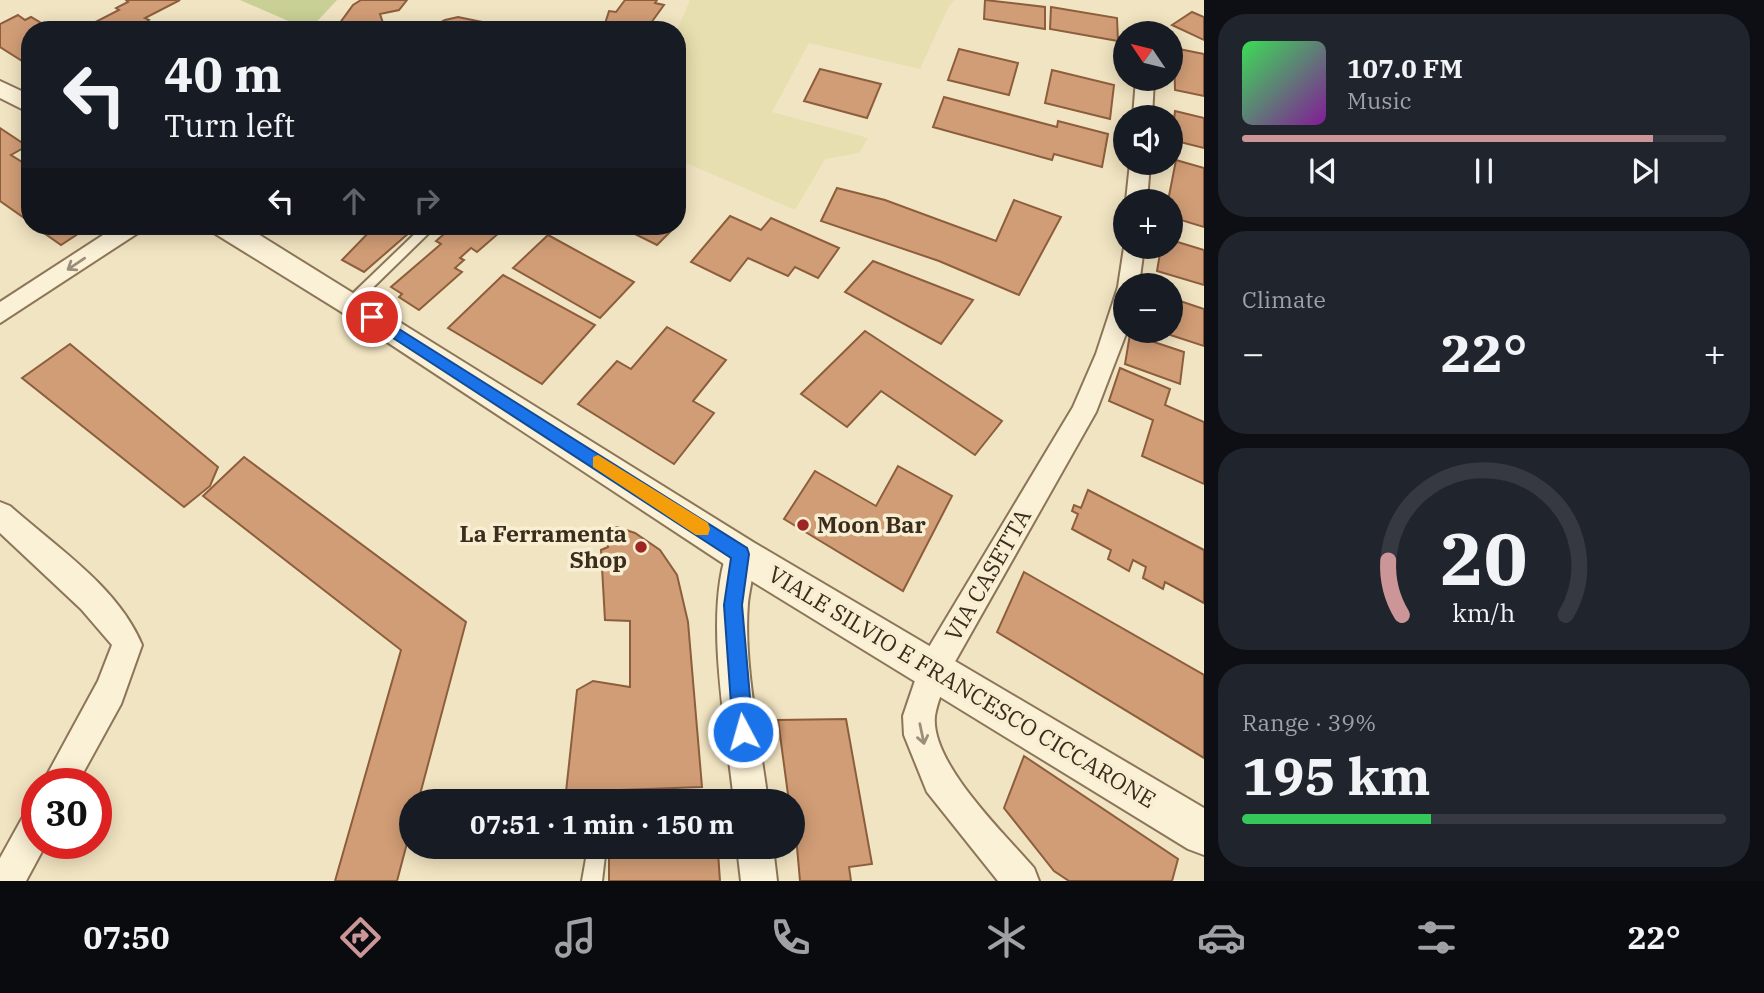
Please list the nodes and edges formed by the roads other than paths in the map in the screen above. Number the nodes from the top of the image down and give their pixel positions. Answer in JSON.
{"nodes":[{"id":1,"x":0,"y":88,"type":"edge"},
{"id":2,"x":21,"y":101,"type":"edge"},
{"id":3,"x":119,"y":235,"type":"edge"},
{"id":4,"x":239,"y":235,"type":"edge"},
{"id":5,"x":421,"y":235,"type":"edge"},
{"id":6,"x":350,"y":303,"type":"junction"},
{"id":7,"x":0,"y":314,"type":"edge"},
{"id":8,"x":1113,"y":336,"type":"edge"},
{"id":9,"x":0,"y":515,"type":"edge"},
{"id":10,"x":740,"y":554,"type":"junction"},
{"id":11,"x":934,"y":668,"type":"junction"},
{"id":12,"x":67,"y":768,"type":"edge"},
{"id":13,"x":750,"y":789,"type":"edge"},
{"id":14,"x":1204,"y":833,"type":"edge"},
{"id":15,"x":21,"y":855,"type":"edge"},
{"id":16,"x":596,"y":859,"type":"edge"},
{"id":17,"x":756,"y":859,"type":"edge"},
{"id":18,"x":7,"y":881,"type":"edge"},
{"id":19,"x":593,"y":881,"type":"edge"},
{"id":20,"x":759,"y":881,"type":"edge"},
{"id":21,"x":1021,"y":881,"type":"edge"}],
"edges":[{"from":1,"to":2,"type":"street"},
{"from":3,"to":7,"type":"street","one_way":true},
{"from":4,"to":6,"type":"street","name":"VIALE SILVIO E FRANCESCO CICCARONE"},
{"from":5,"to":6,"type":"lane"},
{"from":6,"to":10,"type":"street","name":"VIALE SILVIO E FRANCESCO CICCARONE"},
{"from":8,"to":11,"type":"street","name":"VIA CASETTA"},
{"from":9,"to":12,"type":"street"},
{"from":10,"to":11,"type":"street","name":"VIALE SILVIO E FRANCESCO CICCARONE"},
{"from":10,"to":13,"type":"street"},
{"from":11,"to":14,"type":"street","name":"VIALE SILVIO E FRANCESCO CICCARONE"},
{"from":11,"to":21,"type":"street","name":"VIA CASETTA","one_way":true},
{"from":15,"to":18,"type":"street"},
{"from":16,"to":19,"type":"lane"},
{"from":17,"to":20,"type":"street"}]}
